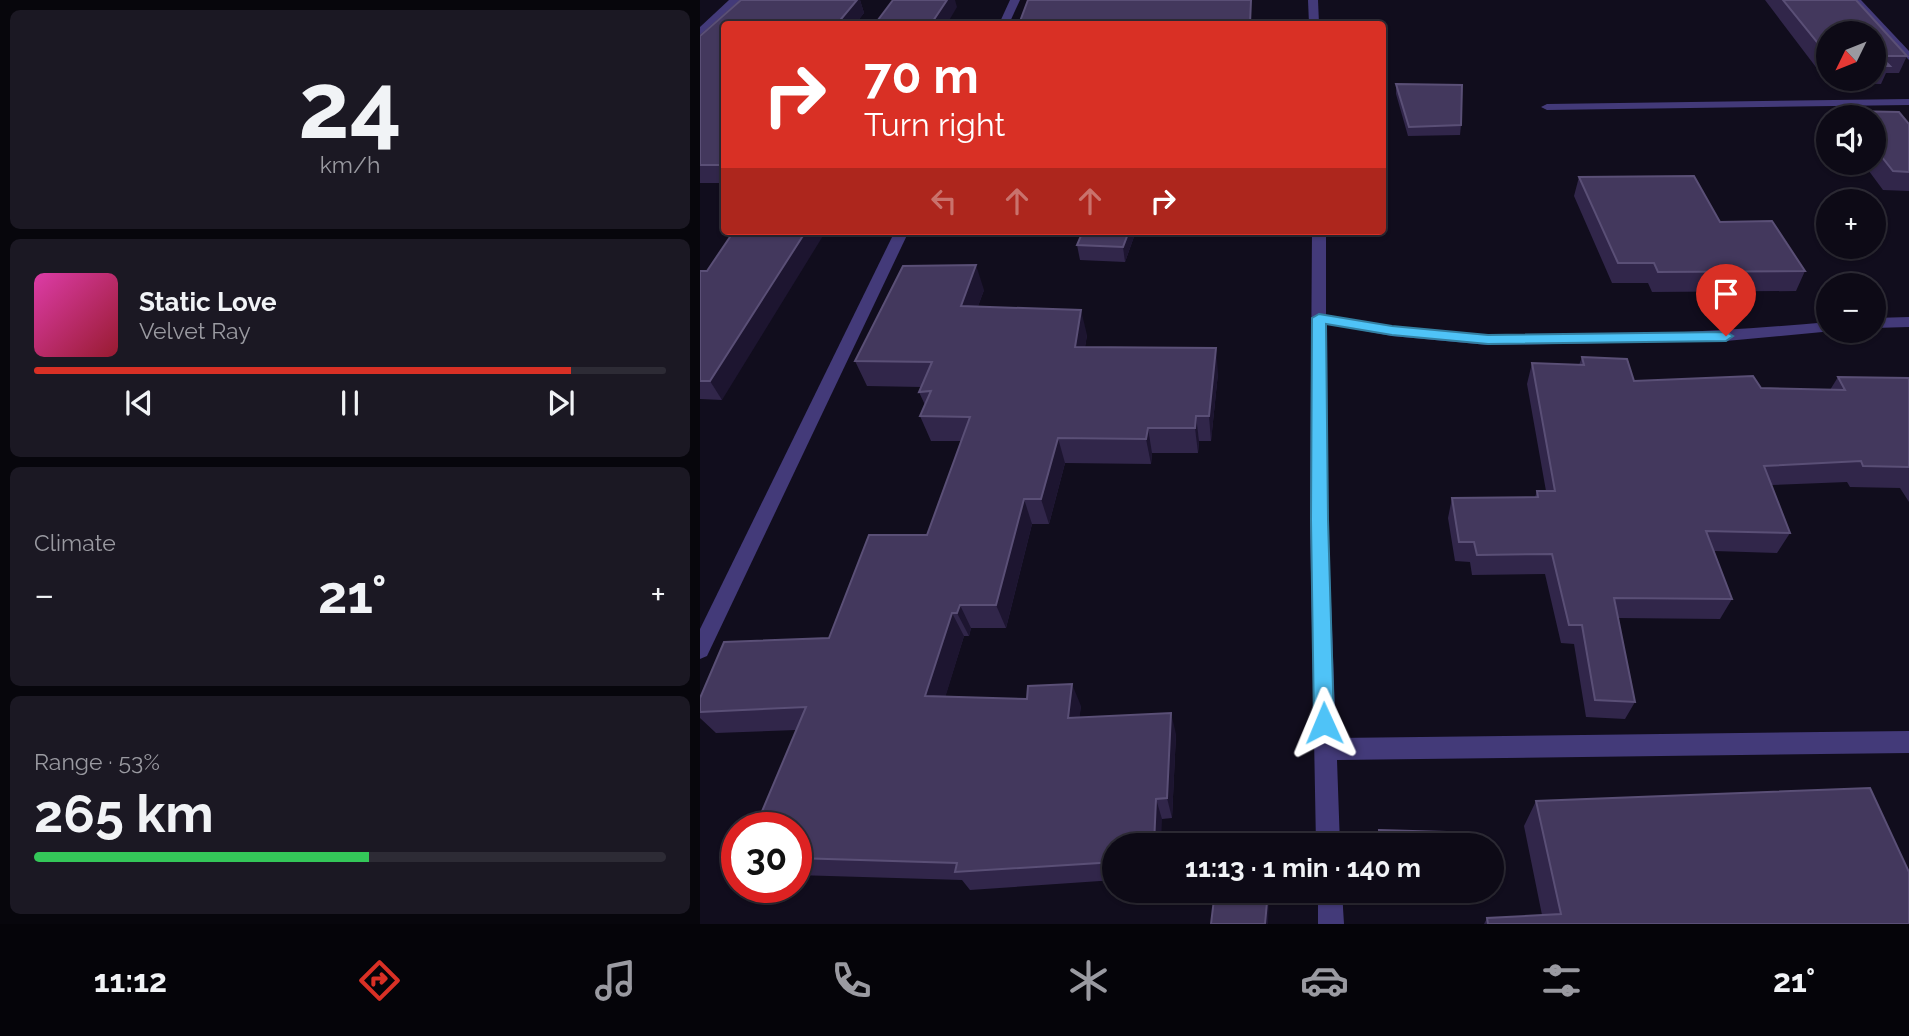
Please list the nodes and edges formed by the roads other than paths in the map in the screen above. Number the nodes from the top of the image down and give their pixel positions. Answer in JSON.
{"nodes":[{"id":1,"x":736,"y":0,"type":"edge"},
{"id":2,"x":1015,"y":0,"type":"edge"},
{"id":3,"x":1313,"y":0,"type":"edge"},
{"id":4,"x":1856,"y":0,"type":"edge"},
{"id":5,"x":1005,"y":21,"type":"edge"},
{"id":6,"x":1314,"y":21,"type":"edge"},
{"id":7,"x":700,"y":32,"type":"edge"},
{"id":8,"x":1909,"y":57,"type":"edge"},
{"id":9,"x":1909,"y":102,"type":"edge"},
{"id":10,"x":1547,"y":107,"type":"dead end"},
{"id":11,"x":900,"y":235,"type":"edge"},
{"id":12,"x":1319,"y":235,"type":"edge"},
{"id":13,"x":1319,"y":318,"type":"junction"},
{"id":14,"x":1909,"y":322,"type":"edge"},
{"id":15,"x":1886,"y":323,"type":"edge"},
{"id":16,"x":1816,"y":328,"type":"edge"},
{"id":17,"x":700,"y":650,"type":"edge"},
{"id":18,"x":1909,"y":742,"type":"edge"},
{"id":19,"x":1325,"y":749,"type":"junction"},
{"id":20,"x":1328,"y":833,"type":"edge"},
{"id":21,"x":1330,"y":903,"type":"edge"},
{"id":22,"x":1331,"y":924,"type":"edge"}],
"edges":[{"from":1,"to":7,"type":"street"},
{"from":2,"to":5,"type":"street"},
{"from":3,"to":6,"type":"street"},
{"from":4,"to":8,"type":"street"},
{"from":9,"to":10,"type":"street"},
{"from":11,"to":17,"type":"street"},
{"from":12,"to":13,"type":"street"},
{"from":13,"to":16,"type":"street"},
{"from":13,"to":19,"type":"street"},
{"from":14,"to":15,"type":"street"},
{"from":18,"to":19,"type":"street"},
{"from":19,"to":20,"type":"street"},
{"from":21,"to":22,"type":"street"}]}
